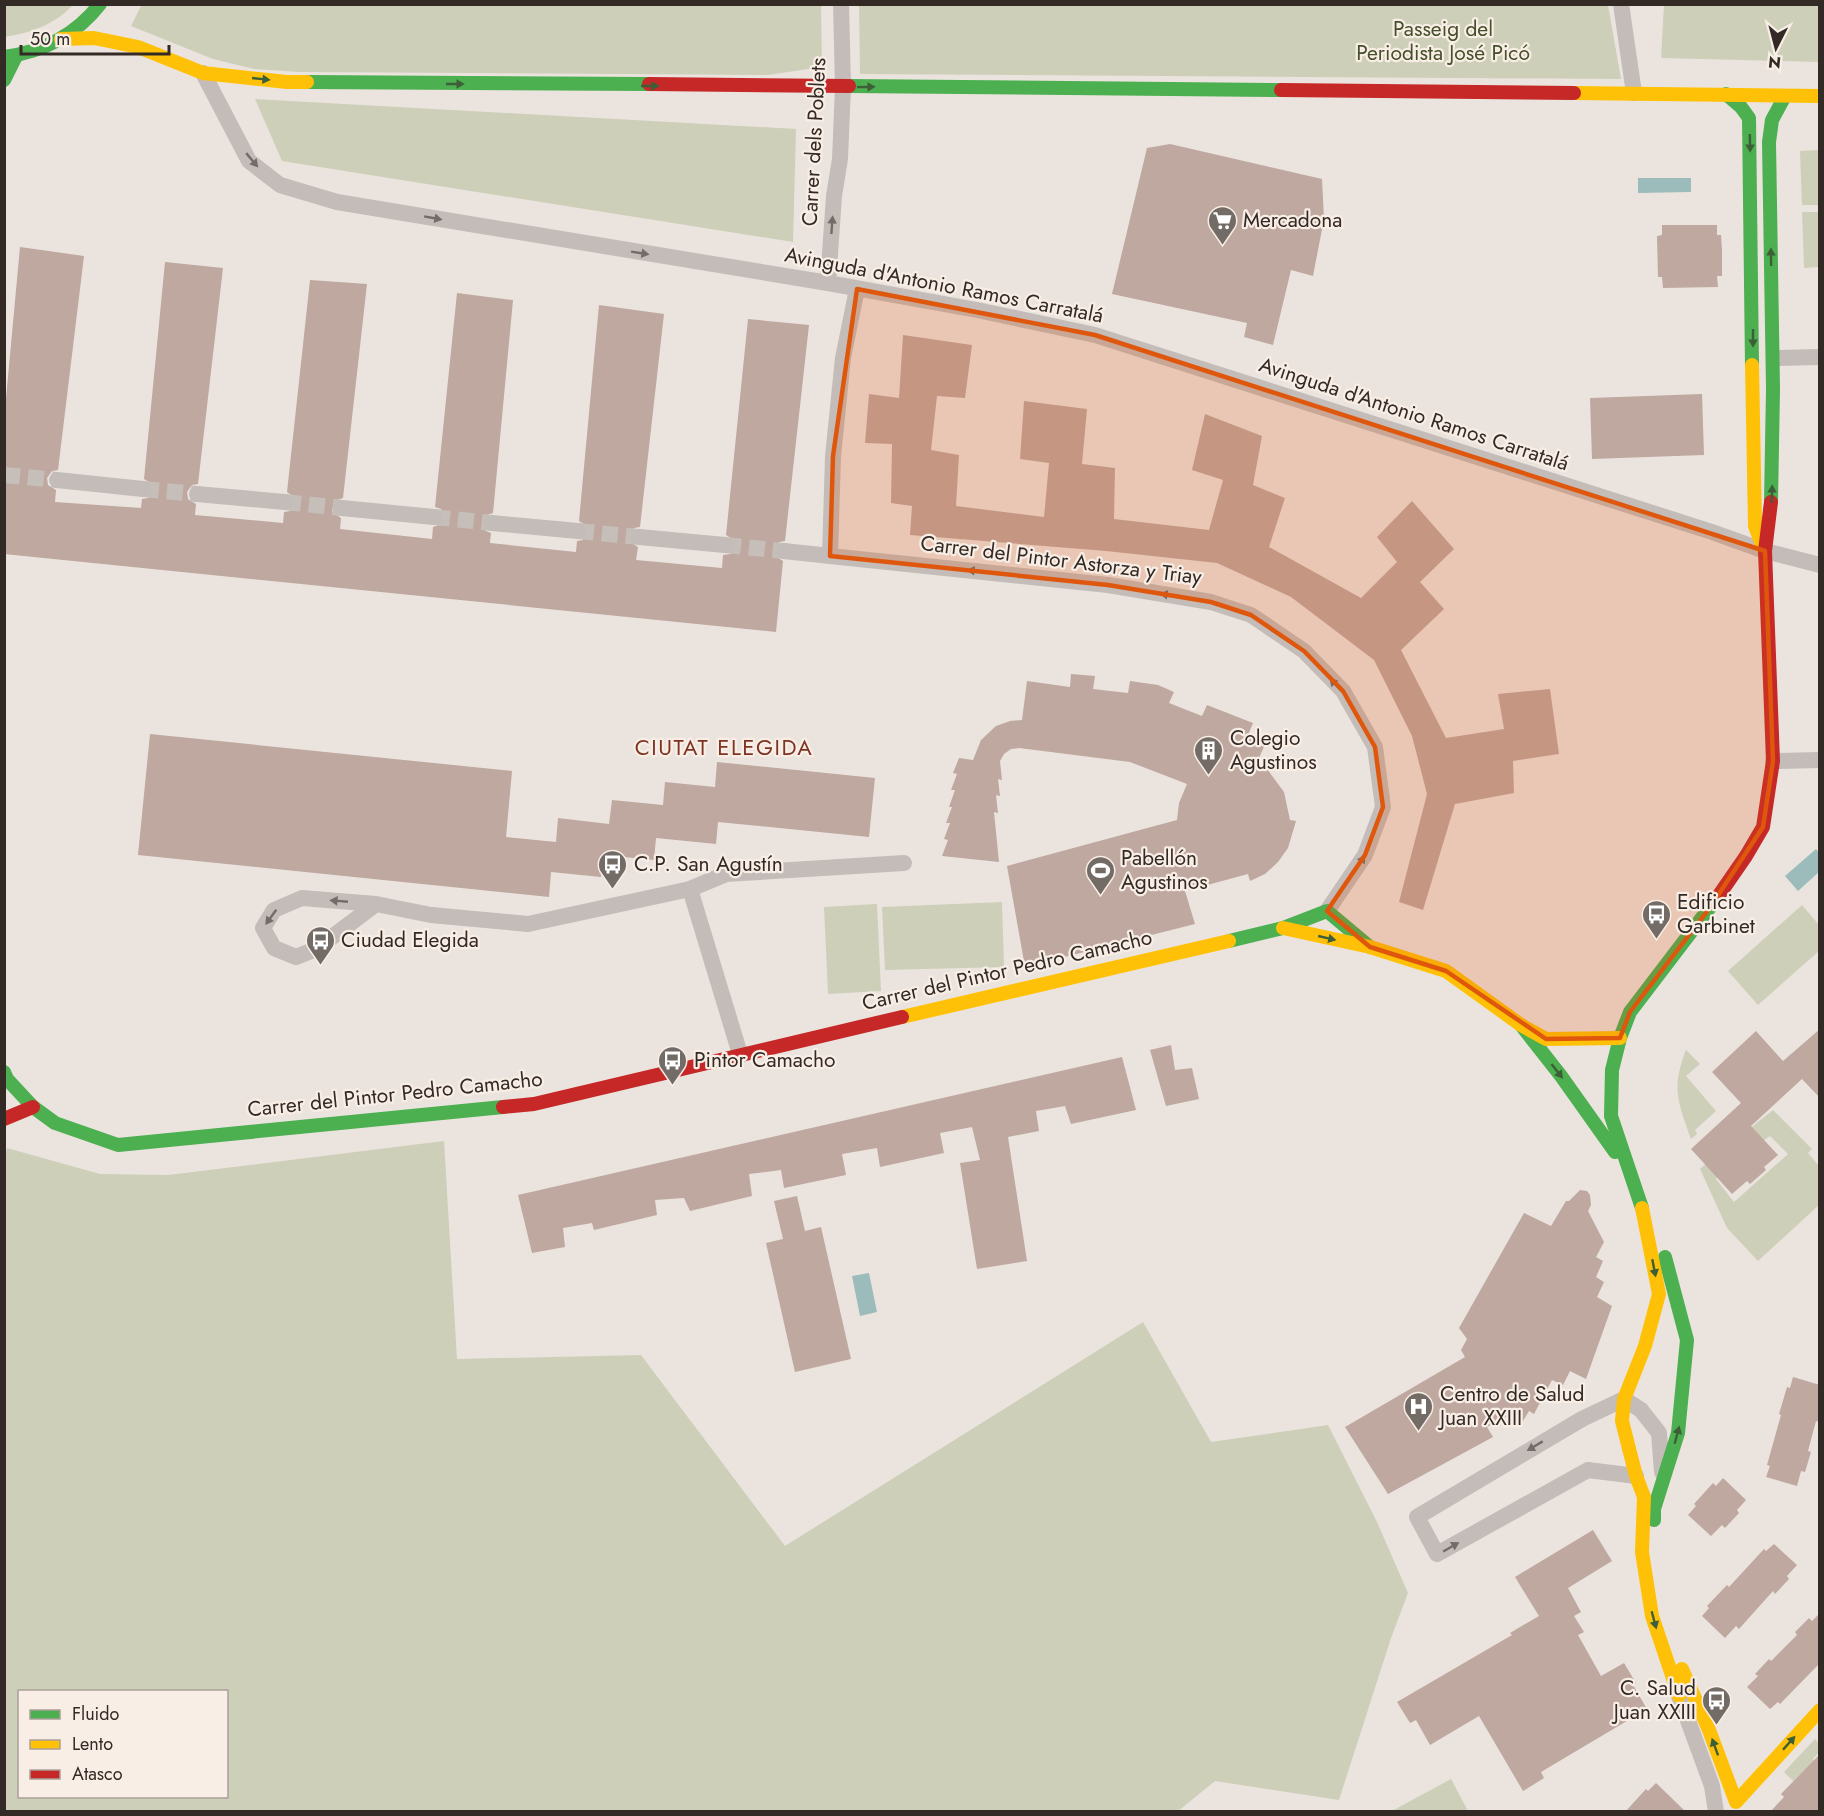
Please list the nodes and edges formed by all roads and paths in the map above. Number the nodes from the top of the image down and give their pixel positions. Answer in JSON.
{"nodes":[{"id":1,"x":100,"y":4,"type":"edge"},
{"id":2,"x":841,"y":4,"type":"edge"},
{"id":3,"x":1621,"y":4,"type":"edge"},
{"id":4,"x":62,"y":39,"type":"junction"},
{"id":5,"x":10,"y":57,"type":"edge"},
{"id":6,"x":202,"y":73,"type":"junction"},
{"id":7,"x":4,"y":80,"type":"edge"},
{"id":8,"x":843,"y":87,"type":"junction"},
{"id":9,"x":1634,"y":93,"type":"junction"},
{"id":10,"x":1726,"y":94,"type":"junction"},
{"id":11,"x":1785,"y":96,"type":"junction"},
{"id":12,"x":1820,"y":96,"type":"edge"},
{"id":13,"x":828,"y":283,"type":"junction"},
{"id":14,"x":857,"y":289,"type":"junction"},
{"id":15,"x":1820,"y":357,"type":"edge"},
{"id":16,"x":1774,"y":358,"type":"junction"},
{"id":17,"x":57,"y":480,"type":"tunnel mouth"},
{"id":18,"x":143,"y":489,"type":"tunnel mouth"},
{"id":19,"x":197,"y":494,"type":"tunnel mouth"},
{"id":20,"x":285,"y":502,"type":"tunnel mouth"},
{"id":21,"x":342,"y":508,"type":"tunnel mouth"},
{"id":22,"x":434,"y":517,"type":"tunnel mouth"},
{"id":23,"x":492,"y":523,"type":"tunnel mouth"},
{"id":24,"x":578,"y":531,"type":"tunnel mouth"},
{"id":25,"x":639,"y":537,"type":"tunnel mouth"},
{"id":26,"x":724,"y":545,"type":"tunnel mouth"},
{"id":27,"x":784,"y":551,"type":"tunnel mouth"},
{"id":28,"x":1765,"y":551,"type":"junction"},
{"id":29,"x":830,"y":556,"type":"junction"},
{"id":30,"x":1820,"y":565,"type":"edge"},
{"id":31,"x":1820,"y":760,"type":"edge"},
{"id":32,"x":1773,"y":761,"type":"junction"},
{"id":33,"x":904,"y":863,"type":"dead end"},
{"id":34,"x":690,"y":889,"type":"junction"},
{"id":35,"x":376,"y":904,"type":"junction"},
{"id":36,"x":1327,"y":911,"type":"junction"},
{"id":37,"x":1283,"y":928,"type":"junction"},
{"id":38,"x":1370,"y":948,"type":"junction"},
{"id":39,"x":1521,"y":1025,"type":"junction"},
{"id":40,"x":1620,"y":1038,"type":"junction"},
{"id":41,"x":740,"y":1054,"type":"junction"},
{"id":42,"x":4,"y":1072,"type":"edge"},
{"id":43,"x":33,"y":1107,"type":"junction"},
{"id":44,"x":4,"y":1119,"type":"edge"},
{"id":45,"x":1643,"y":1210,"type":"junction"},
{"id":46,"x":1624,"y":1399,"type":"junction"},
{"id":47,"x":1636,"y":1476,"type":"junction"},
{"id":48,"x":1662,"y":1479,"type":"junction"},
{"id":49,"x":1679,"y":1696,"type":"joint"},
{"id":50,"x":1820,"y":1710,"type":"edge"},
{"id":51,"x":1736,"y":1807,"type":"edge"},
{"id":52,"x":1716,"y":1812,"type":"edge"}],
"edges":[{"from":1,"to":4,"type":"street"},
{"from":2,"to":8,"type":"street","name":"Carrer dels Poblets"},
{"from":3,"to":9,"type":"street"},
{"from":4,"to":5,"type":"street"},
{"from":4,"to":6,"type":"street"},
{"from":5,"to":7,"type":"street"},
{"from":6,"to":8,"type":"street","one_way":true},
{"from":6,"to":13,"type":"street","name":"Avinguda d'Antonio Ramos Carratalá","one_way":true},
{"from":8,"to":9,"type":"street","one_way":true},
{"from":13,"to":8,"type":"street","name":"Carrer dels Poblets","one_way":true},
{"from":9,"to":10,"type":"street"},
{"from":10,"to":11,"type":"street"},
{"from":10,"to":28,"type":"street","one_way":true},
{"from":11,"to":12,"type":"street"},
{"from":16,"to":11,"type":"street","one_way":true},
{"from":13,"to":14,"type":"street","name":"Avinguda d'Antonio Ramos Carratalá"},
{"from":14,"to":28,"type":"street","name":"Avinguda d'Antonio Ramos Carratalá"},
{"from":14,"to":29,"type":"street"},
{"from":15,"to":16,"type":"street"},
{"from":28,"to":16,"type":"street","one_way":true},
{"from":17,"to":18,"type":"street"},
{"from":19,"to":20,"type":"street"},
{"from":21,"to":22,"type":"street"},
{"from":23,"to":24,"type":"street"},
{"from":25,"to":26,"type":"street"},
{"from":27,"to":29,"type":"street","name":"Carrer del Pintor Astorza y Triay"},
{"from":28,"to":30,"type":"street","name":"Avinguda d'Antonio Ramos Carratalá"},
{"from":28,"to":32,"type":"street"},
{"from":36,"to":29,"type":"street","name":"Carrer del Pintor Astorza y Triay","one_way":true},
{"from":31,"to":32,"type":"street"},
{"from":32,"to":40,"type":"street"},
{"from":33,"to":34,"type":"street"},
{"from":34,"to":35,"type":"street"},
{"from":34,"to":41,"type":"street"},
{"from":35,"to":35,"type":"street","one_way":true},
{"from":36,"to":37,"type":"street"},
{"from":36,"to":38,"type":"street"},
{"from":37,"to":38,"type":"street","one_way":true},
{"from":37,"to":41,"type":"street","name":"Carrer del Pintor Pedro Camacho"},
{"from":38,"to":39,"type":"street"},
{"from":39,"to":40,"type":"street"},
{"from":39,"to":45,"type":"street","one_way":true},
{"from":40,"to":45,"type":"street"},
{"from":41,"to":43,"type":"street","name":"Carrer del Pintor Pedro Camacho"},
{"from":42,"to":43,"type":"street","name":"Carrer del Pintor Pedro Camacho"},
{"from":43,"to":44,"type":"street"},
{"from":45,"to":46,"type":"street","one_way":true},
{"from":48,"to":45,"type":"street","one_way":true},
{"from":46,"to":47,"type":"street"},
{"from":46,"to":47,"type":"street","one_way":true},
{"from":46,"to":48,"type":"street"},
{"from":47,"to":49,"type":"street","one_way":true},
{"from":51,"to":48,"type":"street","one_way":true},
{"from":49,"to":52,"type":"street"},
{"from":51,"to":50,"type":"street","one_way":true}]}
